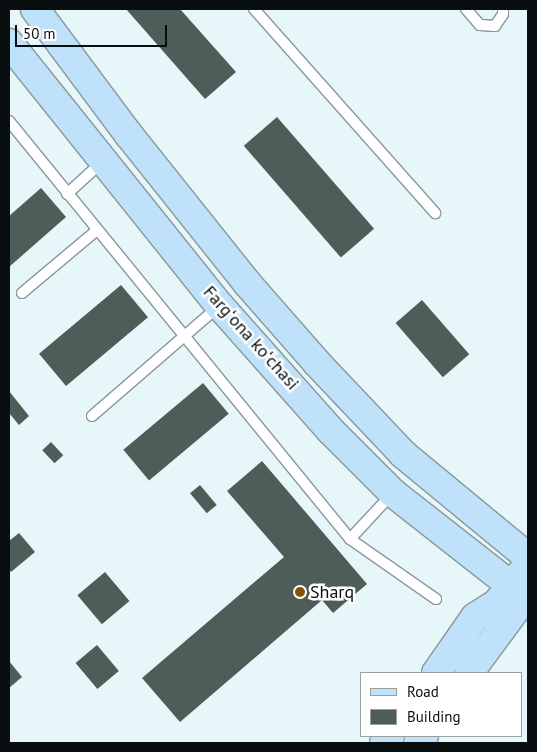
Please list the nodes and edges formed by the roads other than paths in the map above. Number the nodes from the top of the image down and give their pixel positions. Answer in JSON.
{"nodes":[{"id":1,"x":35,"y":9,"type":"edge"},
{"id":2,"x":254,"y":9,"type":"edge"},
{"id":3,"x":466,"y":9,"type":"edge"},
{"id":4,"x":502,"y":9,"type":"edge"},
{"id":5,"x":9,"y":43,"type":"edge"},
{"id":6,"x":9,"y":121,"type":"edge"},
{"id":7,"x":102,"y":162,"type":"junction"},
{"id":8,"x":67,"y":194,"type":"junction"},
{"id":9,"x":435,"y":213,"type":"dead end"},
{"id":10,"x":97,"y":230,"type":"junction"},
{"id":11,"x":22,"y":293,"type":"dead end"},
{"id":12,"x":220,"y":306,"type":"junction"},
{"id":13,"x":184,"y":339,"type":"junction"},
{"id":14,"x":92,"y":416,"type":"dead end"},
{"id":15,"x":393,"y":493,"type":"junction"},
{"id":16,"x":350,"y":539,"type":"junction"},
{"id":17,"x":528,"y":557,"type":"edge"},
{"id":18,"x":528,"y":565,"type":"edge"},
{"id":19,"x":523,"y":593,"type":"edge"},
{"id":20,"x":436,"y":599,"type":"dead end"},
{"id":21,"x":437,"y":672,"type":"edge"},
{"id":22,"x":469,"y":672,"type":"edge"}],
"edges":[{"from":1,"to":17,"type":"main road","name":"Fargʻona koʻchasi"},
{"from":2,"to":9,"type":"lane"},
{"from":3,"to":4,"type":"lane"},
{"from":5,"to":7,"type":"main road","name":"Fargʻona koʻchasi"},
{"from":6,"to":8,"type":"lane"},
{"from":7,"to":8,"type":"lane"},
{"from":7,"to":12,"type":"main road","name":"Fargʻona koʻchasi"},
{"from":8,"to":10,"type":"lane"},
{"from":10,"to":11,"type":"lane"},
{"from":10,"to":13,"type":"lane"},
{"from":12,"to":13,"type":"lane"},
{"from":12,"to":15,"type":"main road","name":"Fargʻona koʻchasi"},
{"from":13,"to":14,"type":"lane"},
{"from":13,"to":16,"type":"lane"},
{"from":15,"to":16,"type":"lane"},
{"from":15,"to":19,"type":"main road","name":"Fargʻona koʻchasi"},
{"from":16,"to":20,"type":"lane"},
{"from":18,"to":19,"type":"main road"},
{"from":19,"to":21,"type":"main road"},
{"from":19,"to":22,"type":"main road"}]}
